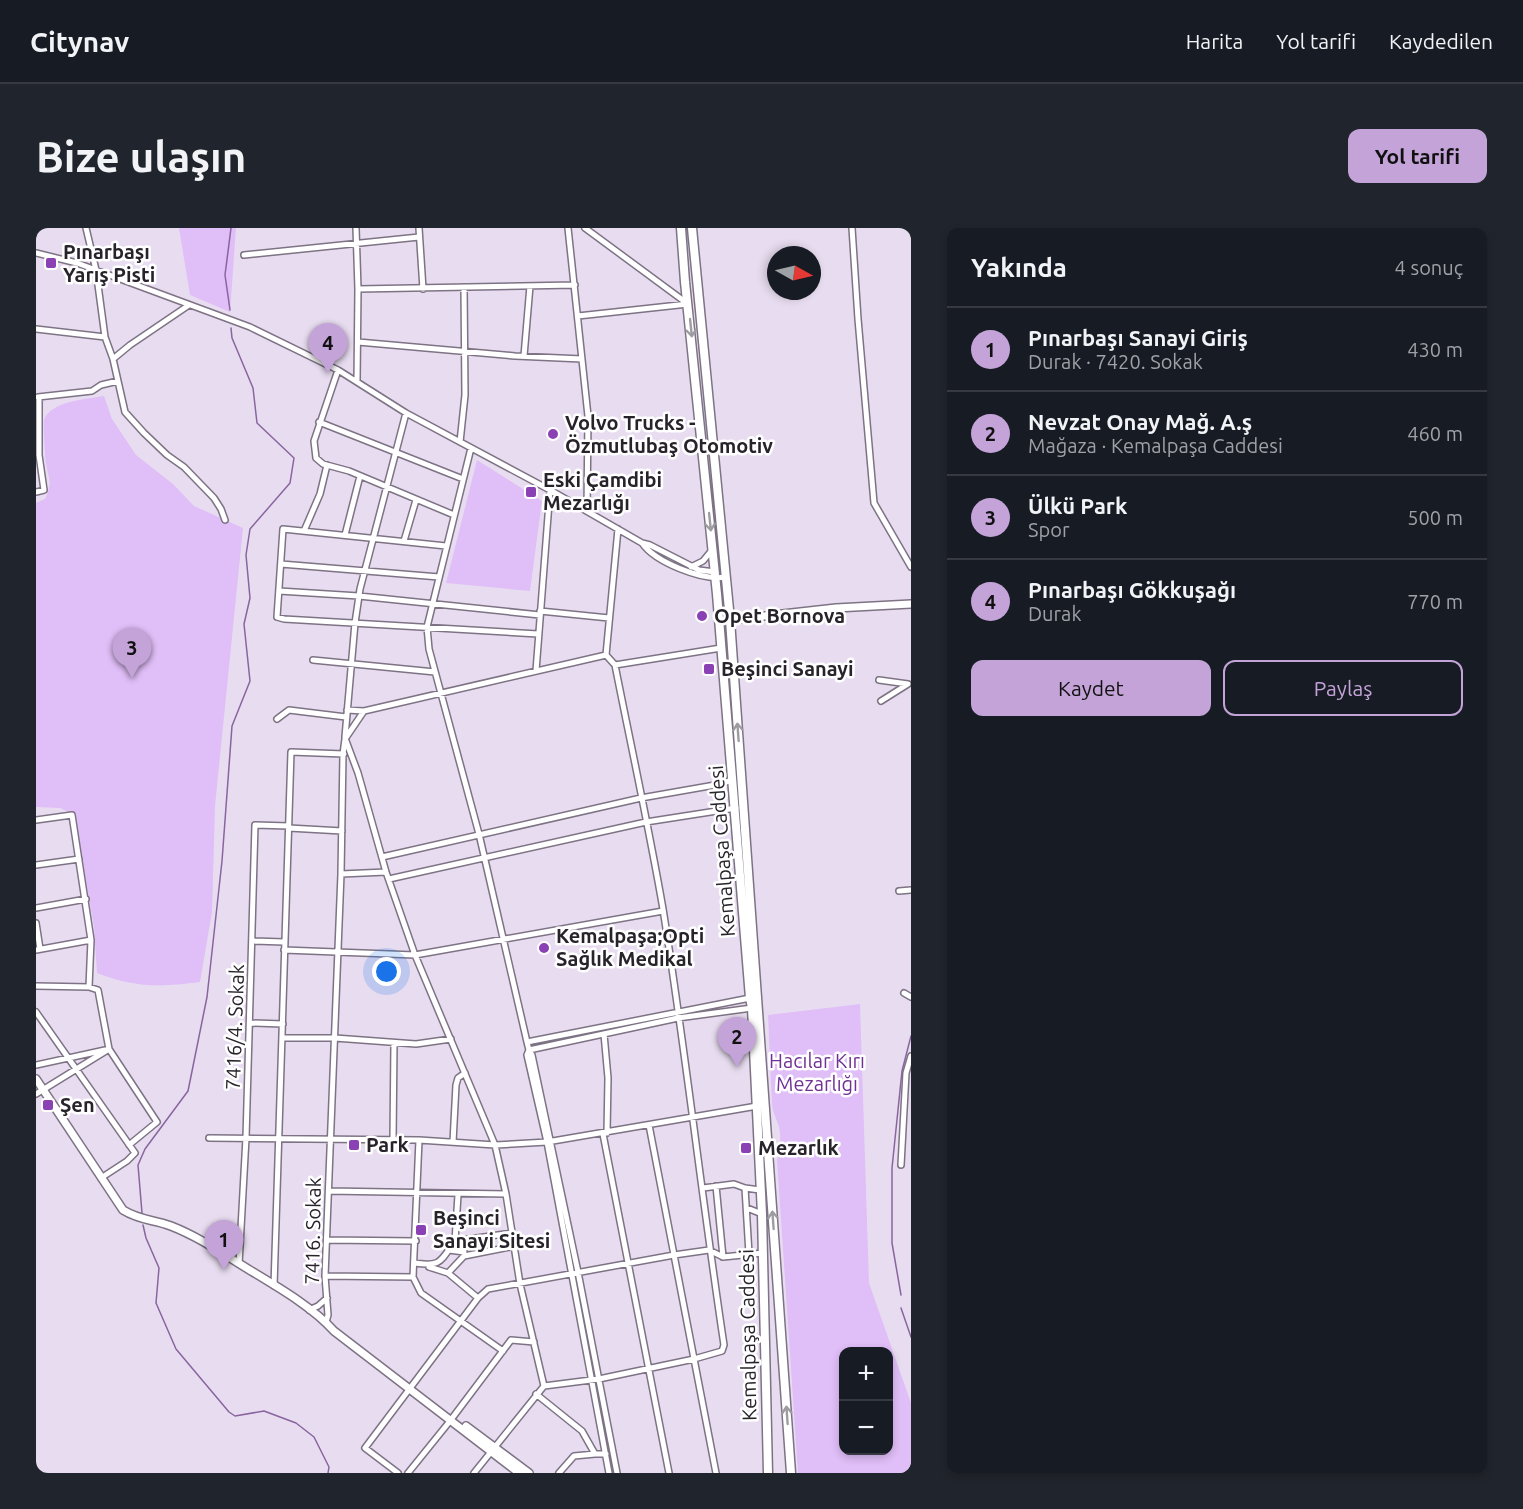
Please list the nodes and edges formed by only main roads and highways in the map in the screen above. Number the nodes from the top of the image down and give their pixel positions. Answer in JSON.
{"nodes":[{"id":1,"x":681,"y":228,"type":"edge"},
{"id":2,"x":692,"y":228,"type":"edge"},
{"id":3,"x":720,"y":575,"type":"junction"},
{"id":4,"x":768,"y":1473,"type":"edge"},
{"id":5,"x":790,"y":1473,"type":"edge"}],
"edges":[{"from":1,"to":3,"type":"main road","name":"Kemalpaşa Caddesi","one_way":true},
{"from":2,"to":3,"type":"main road","name":"Kemalpaşa Caddesi"},
{"from":3,"to":4,"type":"main road","name":"Kemalpaşa Caddesi"},
{"from":5,"to":3,"type":"main road","name":"Kemalpaşa Caddesi","one_way":true}]}
